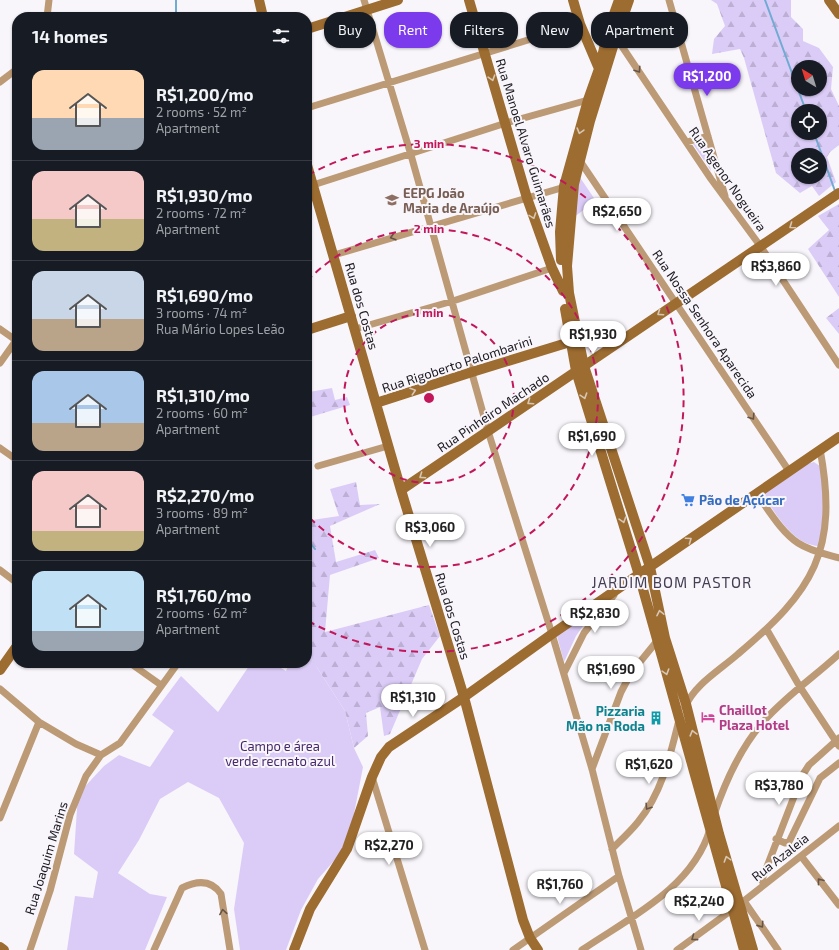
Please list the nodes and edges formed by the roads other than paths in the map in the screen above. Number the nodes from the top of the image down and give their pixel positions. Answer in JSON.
{"nodes":[{"id":1,"x":49,"y":0,"type":"edge"},
{"id":2,"x":258,"y":0,"type":"edge"},
{"id":3,"x":398,"y":0,"type":"edge"},
{"id":4,"x":469,"y":0,"type":"edge"},
{"id":5,"x":573,"y":0,"type":"edge"},
{"id":6,"x":619,"y":0,"type":"edge"},
{"id":7,"x":629,"y":0,"type":"edge"},
{"id":8,"x":669,"y":0,"type":"edge"},
{"id":9,"x":829,"y":0,"type":"edge"},
{"id":10,"x":365,"y":5,"type":"edge"},
{"id":11,"x":47,"y":12,"type":"edge"},
{"id":12,"x":262,"y":12,"type":"edge"},
{"id":13,"x":576,"y":12,"type":"edge"},
{"id":14,"x":615,"y":12,"type":"edge"},
{"id":15,"x":625,"y":12,"type":"edge"},
{"id":16,"x":839,"y":14,"type":"edge"},
{"id":17,"x":312,"y":27,"type":"edge"},
{"id":18,"x":583,"y":31,"type":"edge"},
{"id":19,"x":526,"y":41,"type":"edge"},
{"id":20,"x":606,"y":48,"type":"edge"},
{"id":21,"x":612,"y":48,"type":"edge"},
{"id":22,"x":623,"y":48,"type":"edge"},
{"id":23,"x":485,"y":54,"type":"junction"},
{"id":24,"x":12,"y":73,"type":"edge"},
{"id":25,"x":601,"y":74,"type":"junction"},
{"id":26,"x":0,"y":82,"type":"edge"},
{"id":27,"x":389,"y":82,"type":"junction"},
{"id":28,"x":588,"y":100,"type":"junction"},
{"id":29,"x":312,"y":106,"type":"edge"},
{"id":30,"x":506,"y":123,"type":"junction"},
{"id":31,"x":708,"y":136,"type":"junction"},
{"id":32,"x":687,"y":142,"type":"junction"},
{"id":33,"x":574,"y":151,"type":"junction"},
{"id":34,"x":411,"y":154,"type":"junction"},
{"id":35,"x":580,"y":160,"type":"junction"},
{"id":36,"x":717,"y":168,"type":"junction"},
{"id":37,"x":711,"y":179,"type":"junction"},
{"id":38,"x":312,"y":182,"type":"edge"},
{"id":39,"x":313,"y":185,"type":"junction"},
{"id":40,"x":569,"y":185,"type":"junction"},
{"id":41,"x":839,"y":193,"type":"edge"},
{"id":42,"x":527,"y":198,"type":"junction"},
{"id":43,"x":726,"y":200,"type":"junction"},
{"id":44,"x":431,"y":227,"type":"junction"},
{"id":45,"x":761,"y":247,"type":"junction"},
{"id":46,"x":334,"y":255,"type":"junction"},
{"id":47,"x":552,"y":268,"type":"junction"},
{"id":48,"x":563,"y":292,"type":"junction"},
{"id":49,"x":452,"y":301,"type":"junction"},
{"id":50,"x":676,"y":303,"type":"junction"},
{"id":51,"x":351,"y":316,"type":"junction"},
{"id":52,"x":0,"y":328,"type":"edge"},
{"id":53,"x":312,"y":328,"type":"edge"},
{"id":54,"x":355,"y":329,"type":"junction"},
{"id":55,"x":12,"y":336,"type":"edge"},
{"id":56,"x":570,"y":342,"type":"junction"},
{"id":57,"x":12,"y":347,"type":"edge"},
{"id":58,"x":0,"y":363,"type":"edge"},
{"id":59,"x":839,"y":365,"type":"edge"},
{"id":60,"x":580,"y":368,"type":"junction"},
{"id":61,"x":472,"y":372,"type":"junction"},
{"id":62,"x":376,"y":403,"type":"junction"},
{"id":63,"x":488,"y":431,"type":"junction"},
{"id":64,"x":839,"y":436,"type":"edge"},
{"id":65,"x":388,"y":446,"type":"junction"},
{"id":66,"x":0,"y":448,"type":"edge"},
{"id":67,"x":820,"y":449,"type":"junction"},
{"id":68,"x":12,"y":456,"type":"edge"},
{"id":69,"x":318,"y":466,"type":"dead end"},
{"id":70,"x":789,"y":471,"type":"junction"},
{"id":71,"x":401,"y":490,"type":"junction"},
{"id":72,"x":756,"y":493,"type":"junction"},
{"id":73,"x":824,"y":554,"type":"junction"},
{"id":74,"x":839,"y":558,"type":"edge"},
{"id":75,"x":650,"y":567,"type":"junction"},
{"id":76,"x":0,"y":570,"type":"edge"},
{"id":77,"x":639,"y":575,"type":"junction"},
{"id":78,"x":12,"y":579,"type":"edge"},
{"id":79,"x":619,"y":589,"type":"junction"},
{"id":80,"x":766,"y":630,"type":"junction"},
{"id":81,"x":552,"y":634,"type":"junction"},
{"id":82,"x":661,"y":640,"type":"junction"},
{"id":83,"x":12,"y":653,"type":"edge"},
{"id":84,"x":839,"y":654,"type":"edge"},
{"id":85,"x":137,"y":668,"type":"edge"},
{"id":86,"x":174,"y":668,"type":"edge"},
{"id":87,"x":0,"y":670,"type":"edge"},
{"id":88,"x":564,"y":673,"type":"junction"},
{"id":89,"x":161,"y":685,"type":"junction"},
{"id":90,"x":800,"y":687,"type":"junction"},
{"id":91,"x":0,"y":689,"type":"edge"},
{"id":92,"x":464,"y":697,"type":"junction"},
{"id":93,"x":686,"y":704,"type":"junction"},
{"id":94,"x":680,"y":718,"type":"junction"},
{"id":95,"x":39,"y":722,"type":"junction"},
{"id":96,"x":838,"y":741,"type":"edge"},
{"id":97,"x":101,"y":754,"type":"junction"},
{"id":98,"x":839,"y":763,"type":"edge"},
{"id":99,"x":592,"y":769,"type":"junction"},
{"id":100,"x":372,"y":777,"type":"junction"},
{"id":101,"x":714,"y":813,"type":"junction"},
{"id":102,"x":0,"y":818,"type":"edge"},
{"id":103,"x":839,"y":826,"type":"edge"},
{"id":104,"x":710,"y":831,"type":"junction"},
{"id":105,"x":776,"y":839,"type":"junction"},
{"id":106,"x":612,"y":849,"type":"junction"},
{"id":107,"x":801,"y":856,"type":"junction"},
{"id":108,"x":619,"y":876,"type":"junction"},
{"id":109,"x":765,"y":884,"type":"junction"},
{"id":110,"x":739,"y":905,"type":"junction"},
{"id":111,"x":839,"y":905,"type":"edge"},
{"id":112,"x":631,"y":917,"type":"junction"},
{"id":113,"x":530,"y":938,"type":"junction"},
{"id":114,"x":0,"y":947,"type":"edge"},
{"id":115,"x":4,"y":950,"type":"edge"},
{"id":116,"x":30,"y":950,"type":"edge"},
{"id":117,"x":154,"y":950,"type":"edge"},
{"id":118,"x":230,"y":950,"type":"edge"},
{"id":119,"x":294,"y":950,"type":"edge"},
{"id":120,"x":425,"y":950,"type":"edge"},
{"id":121,"x":513,"y":950,"type":"edge"},
{"id":122,"x":538,"y":950,"type":"edge"},
{"id":123,"x":582,"y":950,"type":"edge"},
{"id":124,"x":641,"y":950,"type":"edge"},
{"id":125,"x":677,"y":950,"type":"edge"},
{"id":126,"x":744,"y":950,"type":"edge"},
{"id":127,"x":753,"y":950,"type":"edge"},
{"id":128,"x":778,"y":950,"type":"edge"}],
"edges":[{"from":1,"to":11,"type":"street"},
{"from":2,"to":12,"type":"street"},
{"from":3,"to":10,"type":"street"},
{"from":4,"to":23,"type":"street","name":"Rua Manoel Alvaro Guimarães"},
{"from":5,"to":13,"type":"street"},
{"from":6,"to":14,"type":"street"},
{"from":7,"to":15,"type":"street"},
{"from":8,"to":31,"type":"street"},
{"from":9,"to":16,"type":"street"},
{"from":10,"to":17,"type":"street"},
{"from":10,"to":27,"type":"street"},
{"from":18,"to":25,"type":"street"},
{"from":19,"to":23,"type":"street"},
{"from":20,"to":25,"type":"street"},
{"from":21,"to":25,"type":"street"},
{"from":22,"to":32,"type":"street","name":"Rua Agenor Nogueira","one_way":true},
{"from":23,"to":27,"type":"street"},
{"from":23,"to":30,"type":"street","name":"Rua Manoel Alvaro Guimarães","one_way":true},
{"from":24,"to":26,"type":"street"},
{"from":25,"to":28,"type":"street"},
{"from":25,"to":35,"type":"street"},
{"from":27,"to":29,"type":"street"},
{"from":27,"to":34,"type":"street"},
{"from":28,"to":30,"type":"street"},
{"from":28,"to":33,"type":"street","one_way":true},
{"from":30,"to":34,"type":"street"},
{"from":30,"to":42,"type":"street","name":"Rua Manoel Alvaro Guimarães"},
{"from":31,"to":32,"type":"street"},
{"from":31,"to":36,"type":"street"},
{"from":32,"to":37,"type":"street","name":"Rua Agenor Nogueira"},
{"from":33,"to":35,"type":"street","name":"Rua Nossa Senhora Aparecida"},
{"from":33,"to":40,"type":"street"},
{"from":34,"to":39,"type":"street"},
{"from":34,"to":44,"type":"street"},
{"from":35,"to":40,"type":"street"},
{"from":35,"to":50,"type":"street","name":"Rua Nossa Senhora Aparecida"},
{"from":36,"to":37,"type":"street"},
{"from":36,"to":43,"type":"street"},
{"from":37,"to":43,"type":"street","name":"Rua Agenor Nogueira"},
{"from":38,"to":39,"type":"street","name":"Rua dos Costas"},
{"from":39,"to":46,"type":"street","name":"Rua dos Costas"},
{"from":40,"to":42,"type":"street"},
{"from":40,"to":48,"type":"street"},
{"from":40,"to":60,"type":"street"},
{"from":41,"to":45,"type":"street","name":"Rua Pinheiro Machado","one_way":true},
{"from":42,"to":44,"type":"street"},
{"from":42,"to":47,"type":"street","name":"Rua Manoel Alvaro Guimarães","one_way":true},
{"from":43,"to":45,"type":"street","name":"Rua Agenor Nogueira"},
{"from":44,"to":46,"type":"street","one_way":true},
{"from":44,"to":49,"type":"street"},
{"from":45,"to":50,"type":"street","name":"Rua Pinheiro Machado"},
{"from":45,"to":59,"type":"street","name":"Rua Agenor Nogueira"},
{"from":46,"to":51,"type":"street","name":"Rua dos Costas"},
{"from":47,"to":48,"type":"street","name":"Rua Manoel Alvaro Guimarães"},
{"from":47,"to":49,"type":"street"},
{"from":48,"to":56,"type":"street"},
{"from":49,"to":54,"type":"street"},
{"from":49,"to":61,"type":"street"},
{"from":50,"to":60,"type":"street","name":"Rua Pinheiro Machado","one_way":true},
{"from":50,"to":70,"type":"street","name":"Rua Nossa Senhora Aparecida","one_way":true},
{"from":51,"to":53,"type":"street"},
{"from":51,"to":54,"type":"street","name":"Rua dos Costas"},
{"from":52,"to":55,"type":"street"},
{"from":54,"to":62,"type":"street","name":"Rua dos Costas"},
{"from":56,"to":60,"type":"street"},
{"from":56,"to":61,"type":"street","name":"Rua Rigoberto Palombarini"},
{"from":57,"to":58,"type":"street"},
{"from":60,"to":63,"type":"street","name":"Rua Pinheiro Machado","one_way":true},
{"from":60,"to":75,"type":"street"},
{"from":60,"to":77,"type":"street","one_way":true},
{"from":62,"to":61,"type":"street","name":"Rua Rigoberto Palombarini","one_way":true},
{"from":61,"to":63,"type":"street"},
{"from":62,"to":65,"type":"street","name":"Rua dos Costas"},
{"from":63,"to":71,"type":"street","name":"Rua Pinheiro Machado","one_way":true},
{"from":63,"to":81,"type":"street"},
{"from":64,"to":67,"type":"street"},
{"from":65,"to":69,"type":"street"},
{"from":65,"to":71,"type":"street","name":"Rua dos Costas"},
{"from":66,"to":68,"type":"street"},
{"from":67,"to":70,"type":"street"},
{"from":67,"to":73,"type":"street"},
{"from":70,"to":72,"type":"street"},
{"from":71,"to":92,"type":"street","name":"Rua dos Costas"},
{"from":72,"to":73,"type":"street"},
{"from":75,"to":72,"type":"street","one_way":true},
{"from":73,"to":74,"type":"street"},
{"from":73,"to":80,"type":"street"},
{"from":75,"to":77,"type":"street"},
{"from":82,"to":75,"type":"street","one_way":true},
{"from":76,"to":78,"type":"street"},
{"from":77,"to":79,"type":"street"},
{"from":77,"to":82,"type":"street"},
{"from":79,"to":81,"type":"street"},
{"from":79,"to":88,"type":"street"},
{"from":80,"to":90,"type":"street"},
{"from":80,"to":93,"type":"street"},
{"from":81,"to":88,"type":"street"},
{"from":81,"to":92,"type":"street"},
{"from":82,"to":93,"type":"street"},
{"from":82,"to":94,"type":"street","one_way":true},
{"from":82,"to":99,"type":"street"},
{"from":83,"to":87,"type":"street"},
{"from":84,"to":90,"type":"street"},
{"from":85,"to":89,"type":"street"},
{"from":86,"to":89,"type":"street","name":"Rua Joaquim Marins"},
{"from":88,"to":99,"type":"street"},
{"from":89,"to":97,"type":"street","name":"Rua Joaquim Marins"},
{"from":90,"to":96,"type":"street"},
{"from":90,"to":101,"type":"street"},
{"from":91,"to":95,"type":"street"},
{"from":92,"to":100,"type":"street"},
{"from":92,"to":113,"type":"street","name":"Rua dos Costas"},
{"from":93,"to":94,"type":"street"},
{"from":101,"to":93,"type":"street","one_way":true},
{"from":94,"to":104,"type":"street"},
{"from":94,"to":106,"type":"street","one_way":true},
{"from":95,"to":97,"type":"street"},
{"from":95,"to":102,"type":"street"},
{"from":96,"to":105,"type":"street"},
{"from":97,"to":116,"type":"street","name":"Rua Joaquim Marins"},
{"from":98,"to":105,"type":"street"},
{"from":99,"to":106,"type":"street"},
{"from":100,"to":119,"type":"street"},
{"from":100,"to":120,"type":"street"},
{"from":101,"to":104,"type":"street"},
{"from":110,"to":101,"type":"street","one_way":true},
{"from":103,"to":107,"type":"street","name":"Rua Azaleia"},
{"from":104,"to":110,"type":"street"},
{"from":104,"to":112,"type":"street"},
{"from":105,"to":109,"type":"street"},
{"from":106,"to":108,"type":"street"},
{"from":107,"to":109,"type":"street","name":"Rua Azaleia"},
{"from":111,"to":107,"type":"street","one_way":true},
{"from":108,"to":112,"type":"street"},
{"from":108,"to":113,"type":"street"},
{"from":109,"to":110,"type":"street","name":"Rua Azaleia"},
{"from":110,"to":125,"type":"street","name":"Rua Azaleia","one_way":true},
{"from":110,"to":126,"type":"street"},
{"from":110,"to":127,"type":"street"},
{"from":110,"to":128,"type":"street","one_way":true},
{"from":112,"to":123,"type":"street"},
{"from":112,"to":124,"type":"street"},
{"from":113,"to":121,"type":"street"},
{"from":113,"to":122,"type":"street","name":"Rua dos Costas"},
{"from":114,"to":115,"type":"street"},
{"from":118,"to":117,"type":"street","one_way":true}]}
